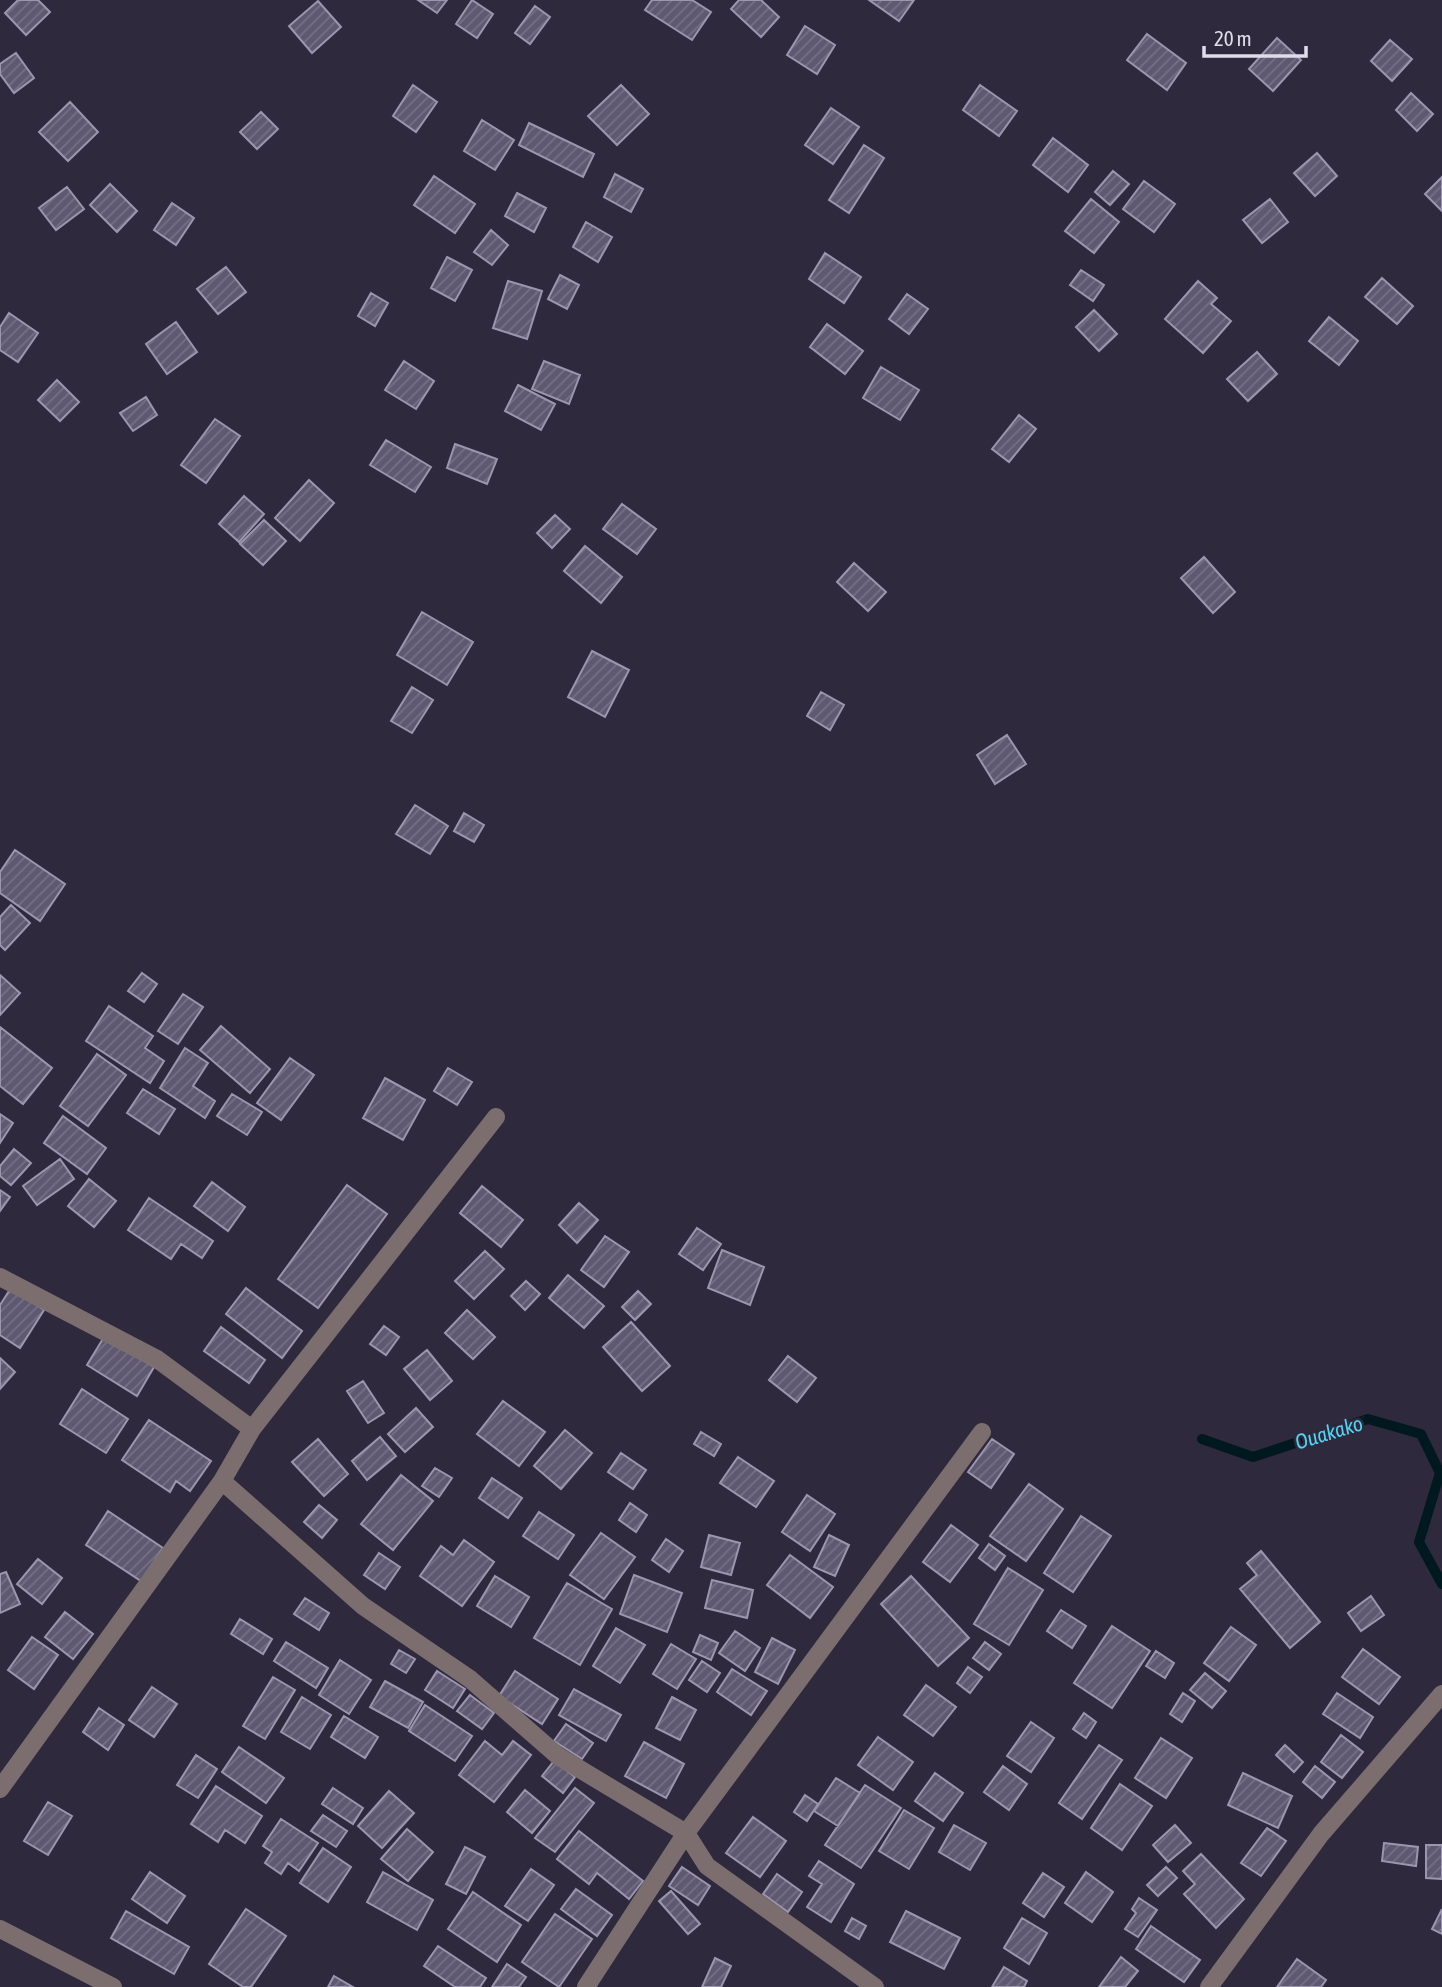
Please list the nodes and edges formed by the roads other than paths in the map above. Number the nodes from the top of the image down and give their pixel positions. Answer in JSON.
{"nodes":[{"id":1,"x":496,"y":1117,"type":"dead end"},
{"id":2,"x":0,"y":1276,"type":"edge"},
{"id":3,"x":253,"y":1429,"type":"junction"},
{"id":4,"x":982,"y":1433,"type":"dead end"},
{"id":5,"x":222,"y":1482,"type":"junction"},
{"id":6,"x":1442,"y":1694,"type":"edge"},
{"id":7,"x":0,"y":1789,"type":"edge"},
{"id":8,"x":686,"y":1833,"type":"junction"},
{"id":9,"x":0,"y":1929,"type":"edge"},
{"id":10,"x":113,"y":1987,"type":"edge"},
{"id":11,"x":586,"y":1987,"type":"edge"},
{"id":12,"x":874,"y":1987,"type":"edge"},
{"id":13,"x":1209,"y":1987,"type":"edge"}],
"edges":[{"from":1,"to":3,"type":"street"},
{"from":2,"to":3,"type":"street"},
{"from":3,"to":5,"type":"street"},
{"from":4,"to":8,"type":"street"},
{"from":5,"to":7,"type":"street"},
{"from":5,"to":8,"type":"street"},
{"from":6,"to":13,"type":"street"},
{"from":8,"to":11,"type":"street"},
{"from":8,"to":12,"type":"street"},
{"from":9,"to":10,"type":"street"}]}
